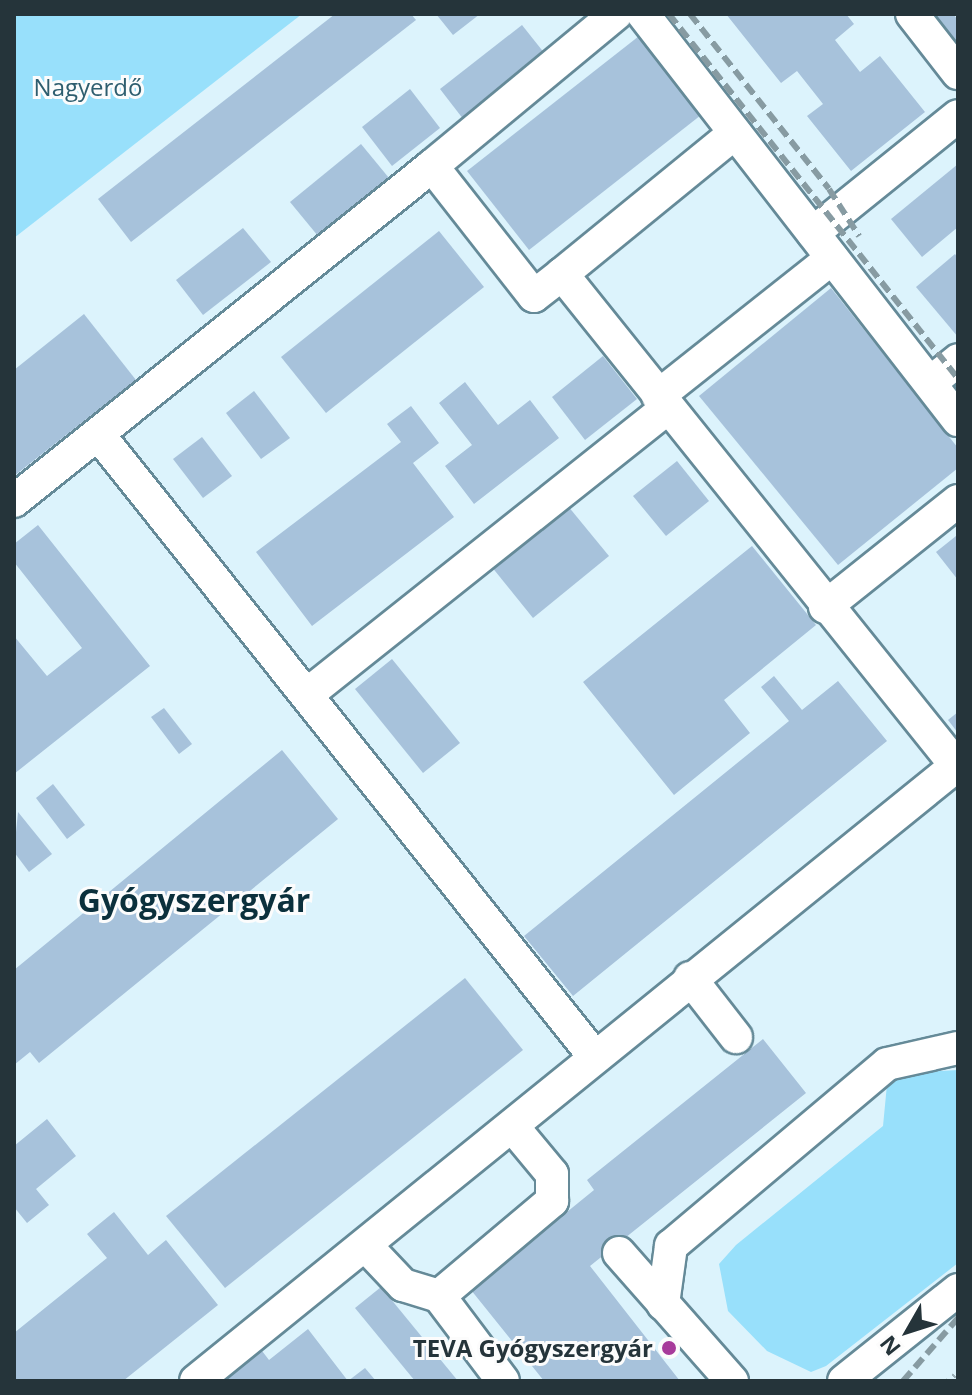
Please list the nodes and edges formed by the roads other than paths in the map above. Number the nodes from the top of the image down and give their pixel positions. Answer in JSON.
{"nodes":[{"id":1,"x":616,"y":14,"type":"edge"},
{"id":2,"x":643,"y":14,"type":"edge"},
{"id":3,"x":912,"y":14,"type":"edge"},
{"id":4,"x":582,"y":25,"type":"edge"},
{"id":5,"x":958,"y":73,"type":"edge"},
{"id":6,"x":958,"y":116,"type":"edge"},
{"id":7,"x":735,"y":133,"type":"junction"},
{"id":8,"x":432,"y":166,"type":"junction"},
{"id":9,"x":823,"y":246,"type":"junction"},
{"id":10,"x":562,"y":274,"type":"junction"},
{"id":11,"x":958,"y":360,"type":"edge"},
{"id":12,"x":930,"y":383,"type":"junction"},
{"id":13,"x":662,"y":402,"type":"junction"},
{"id":14,"x":958,"y":420,"type":"edge"},
{"id":15,"x":98,"y":434,"type":"junction"},
{"id":16,"x":14,"y":501,"type":"edge"},
{"id":17,"x":958,"y":501,"type":"edge"},
{"id":18,"x":825,"y":607,"type":"junction"},
{"id":19,"x":309,"y":693,"type":"junction"},
{"id":20,"x":957,"y":767,"type":"edge"},
{"id":21,"x":690,"y":978,"type":"junction"},
{"id":22,"x":736,"y":1037,"type":"dead end"},
{"id":23,"x":958,"y":1048,"type":"edge"},
{"id":24,"x":594,"y":1056,"type":"junction"},
{"id":25,"x":512,"y":1126,"type":"junction"},
{"id":26,"x":366,"y":1246,"type":"junction"},
{"id":27,"x":619,"y":1253,"type":"dead end"},
{"id":28,"x":958,"y":1290,"type":"edge"},
{"id":29,"x":439,"y":1296,"type":"junction"},
{"id":30,"x":663,"y":1304,"type":"junction"},
{"id":31,"x":196,"y":1381,"type":"edge"},
{"id":32,"x":503,"y":1381,"type":"edge"},
{"id":33,"x":732,"y":1381,"type":"edge"},
{"id":34,"x":844,"y":1381,"type":"edge"}],
"edges":[{"from":1,"to":4,"type":"street"},
{"from":2,"to":7,"type":"street"},
{"from":3,"to":5,"type":"street"},
{"from":4,"to":8,"type":"street"},
{"from":6,"to":9,"type":"street"},
{"from":7,"to":9,"type":"street"},
{"from":7,"to":10,"type":"street"},
{"from":8,"to":10,"type":"street"},
{"from":8,"to":15,"type":"street"},
{"from":9,"to":12,"type":"street"},
{"from":9,"to":13,"type":"street"},
{"from":10,"to":13,"type":"street"},
{"from":11,"to":12,"type":"street"},
{"from":12,"to":14,"type":"street"},
{"from":13,"to":18,"type":"street"},
{"from":13,"to":19,"type":"street"},
{"from":15,"to":16,"type":"street"},
{"from":15,"to":19,"type":"street"},
{"from":17,"to":18,"type":"street"},
{"from":18,"to":20,"type":"street"},
{"from":19,"to":24,"type":"street"},
{"from":20,"to":21,"type":"street"},
{"from":21,"to":22,"type":"street"},
{"from":21,"to":24,"type":"street"},
{"from":23,"to":30,"type":"street"},
{"from":24,"to":25,"type":"street"},
{"from":25,"to":26,"type":"street"},
{"from":25,"to":29,"type":"street"},
{"from":26,"to":29,"type":"street"},
{"from":26,"to":31,"type":"street"},
{"from":27,"to":30,"type":"street"},
{"from":28,"to":34,"type":"street"},
{"from":29,"to":32,"type":"street"},
{"from":30,"to":33,"type":"street"}]}
